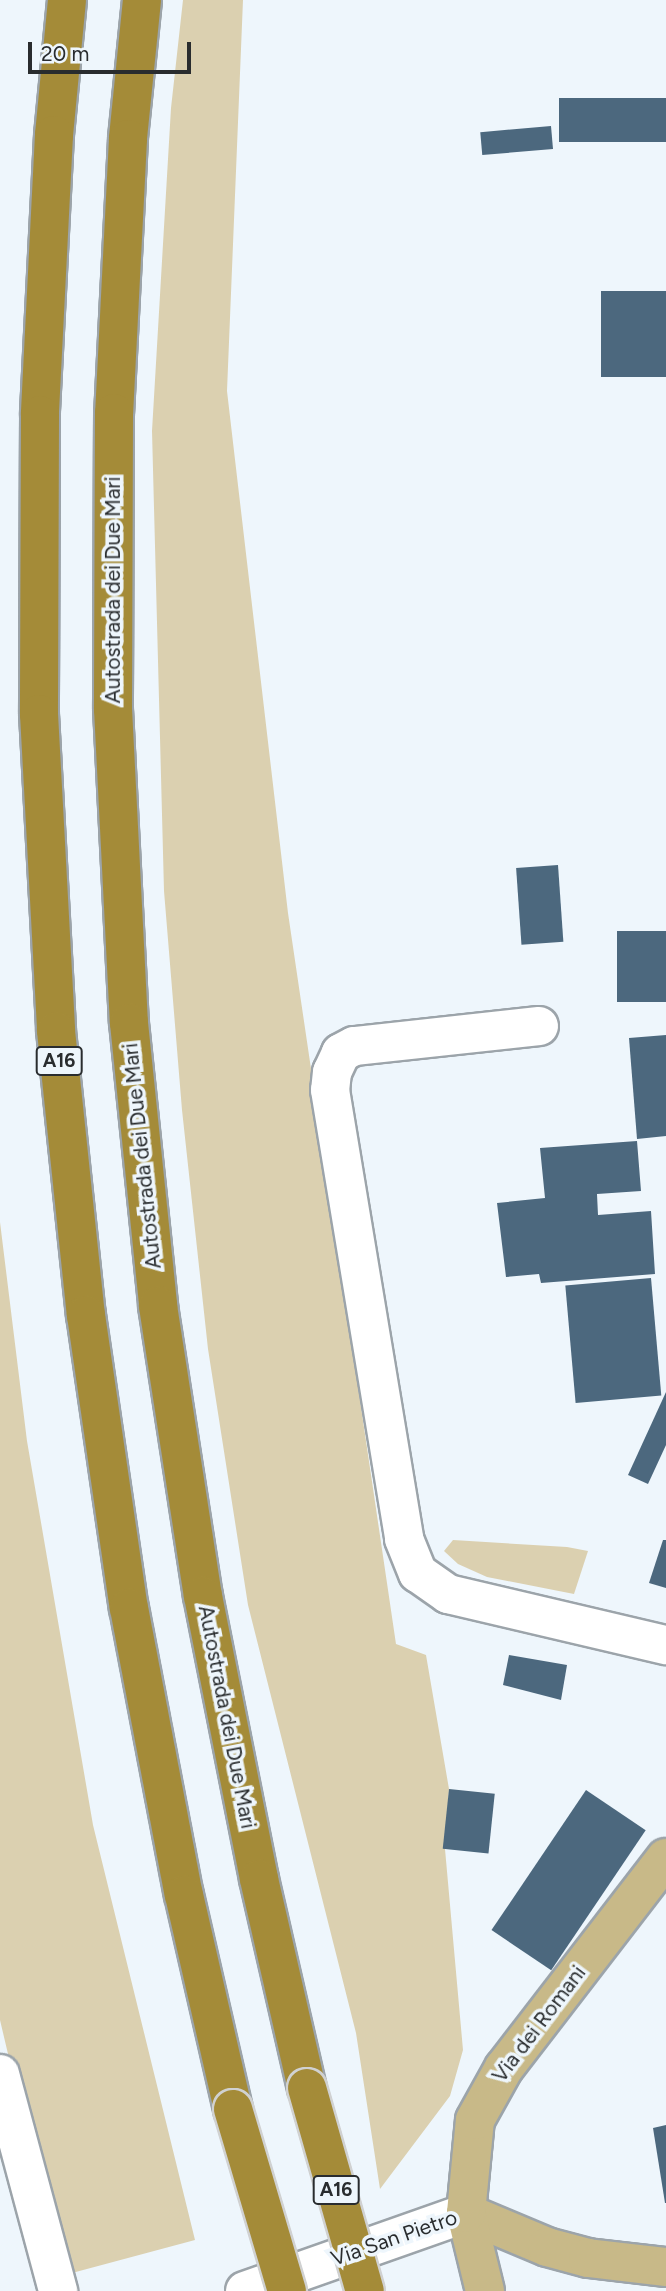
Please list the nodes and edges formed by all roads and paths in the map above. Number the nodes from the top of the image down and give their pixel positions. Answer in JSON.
{"nodes":[{"id":1,"x":67,"y":0,"type":"edge"},
{"id":2,"x":142,"y":0,"type":"edge"},
{"id":3,"x":539,"y":1026,"type":"dead end"},
{"id":4,"x":666,"y":1645,"type":"edge"},
{"id":5,"x":666,"y":1858,"type":"edge"},
{"id":6,"x":0,"y":2074,"type":"edge"},
{"id":7,"x":466,"y":2213,"type":"junction"},
{"id":8,"x":666,"y":2267,"type":"edge"},
{"id":9,"x":58,"y":2291,"type":"edge"},
{"id":10,"x":245,"y":2291,"type":"edge"},
{"id":11,"x":287,"y":2291,"type":"edge"},
{"id":12,"x":365,"y":2291,"type":"edge"},
{"id":13,"x":485,"y":2291,"type":"edge"}],
"edges":[{"from":1,"to":11,"type":"highway","number":"A16","bridge":true},
{"from":2,"to":12,"type":"highway","name":"Autostrada dei Due Mari","number":"A16","bridge":true},
{"from":3,"to":4,"type":"street"},
{"from":5,"to":7,"type":"main road","name":"Via dei Romani"},
{"from":6,"to":9,"type":"street"},
{"from":7,"to":8,"type":"main road","name":"Via San Pietro"},
{"from":7,"to":10,"type":"street","name":"Via San Pietro"},
{"from":7,"to":13,"type":"main road","name":"Via dei Romani"}]}
